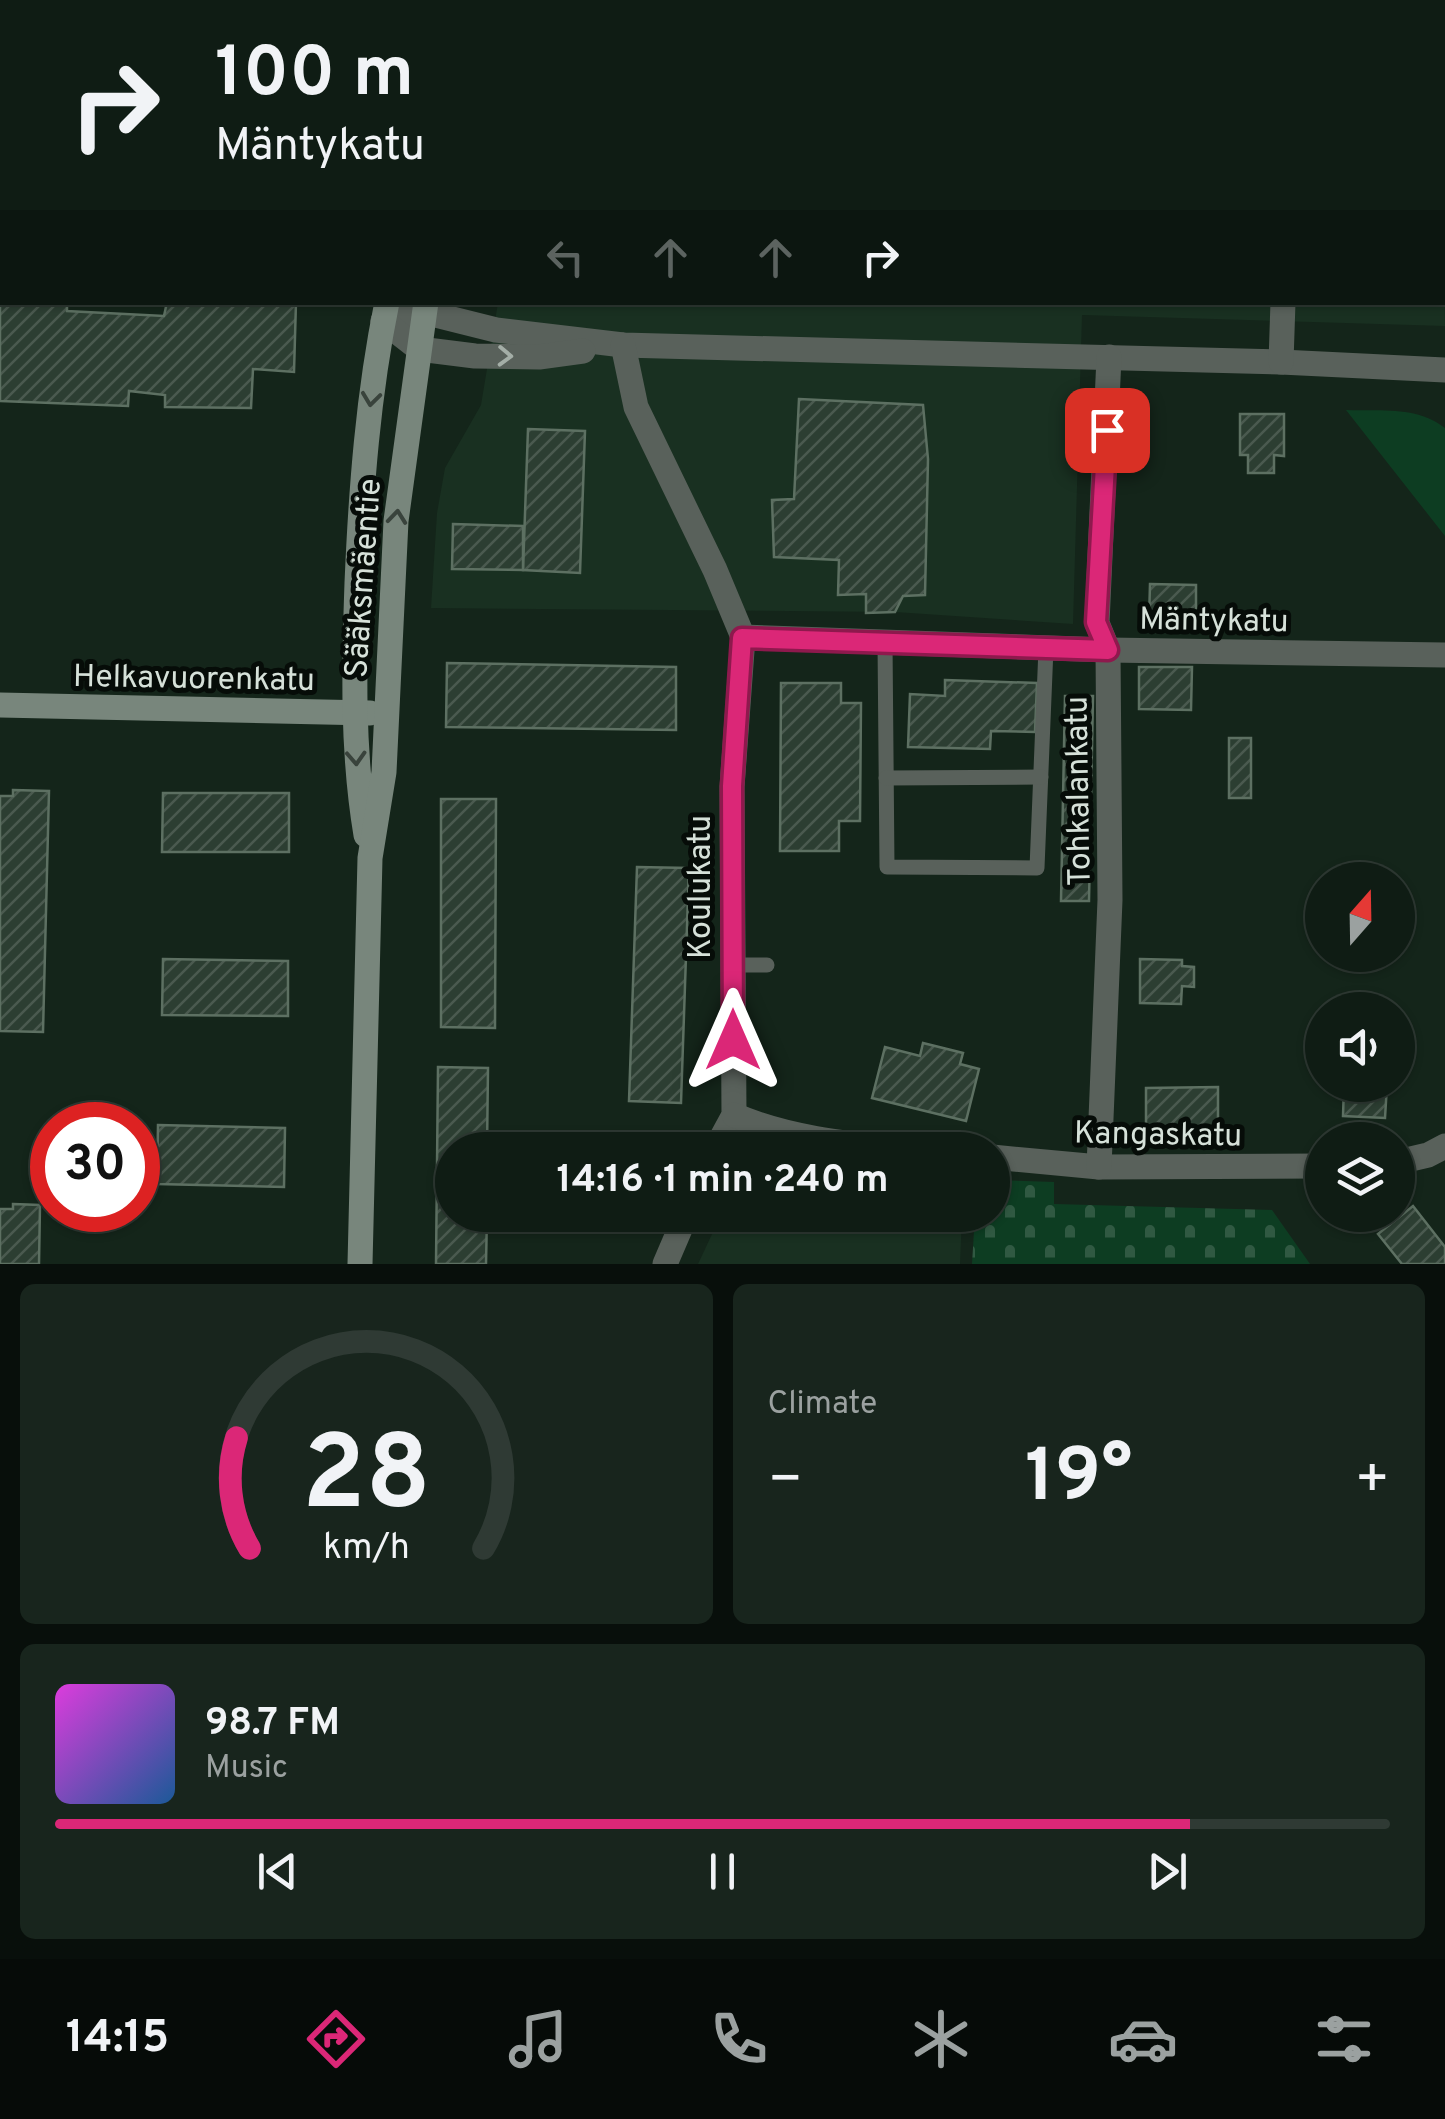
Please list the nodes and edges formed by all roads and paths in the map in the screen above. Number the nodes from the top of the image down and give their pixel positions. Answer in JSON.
{"nodes":[{"id":1,"x":1283,"y":305,"type":"edge"},
{"id":2,"x":425,"y":307,"type":"edge"},
{"id":3,"x":385,"y":312,"type":"edge"},
{"id":4,"x":623,"y":345,"type":"junction"},
{"id":5,"x":418,"y":349,"type":"junction"},
{"id":6,"x":1109,"y":357,"type":"junction"},
{"id":7,"x":1281,"y":362,"type":"junction"},
{"id":8,"x":1445,"y":370,"type":"edge"},
{"id":9,"x":742,"y":638,"type":"junction"},
{"id":10,"x":885,"y":642,"type":"junction"},
{"id":11,"x":1046,"y":648,"type":"junction"},
{"id":12,"x":1108,"y":650,"type":"junction"},
{"id":13,"x":1445,"y":655,"type":"edge"},
{"id":14,"x":0,"y":706,"type":"edge"},
{"id":15,"x":354,"y":712,"type":"junction"},
{"id":16,"x":386,"y":713,"type":"junction"},
{"id":17,"x":1041,"y":777,"type":"junction"},
{"id":18,"x":886,"y":778,"type":"junction"},
{"id":19,"x":370,"y":858,"type":"junction"},
{"id":20,"x":768,"y":964,"type":"dead end"},
{"id":21,"x":732,"y":965,"type":"junction"},
{"id":22,"x":734,"y":1115,"type":"junction"},
{"id":23,"x":725,"y":1132,"type":"edge"},
{"id":24,"x":780,"y":1132,"type":"edge"},
{"id":25,"x":1445,"y":1146,"type":"edge"},
{"id":26,"x":1415,"y":1157,"type":"edge"},
{"id":27,"x":1010,"y":1159,"type":"edge"},
{"id":28,"x":1305,"y":1166,"type":"edge"},
{"id":29,"x":1099,"y":1167,"type":"junction"},
{"id":30,"x":679,"y":1232,"type":"edge"},
{"id":31,"x":360,"y":1264,"type":"edge"},
{"id":32,"x":665,"y":1264,"type":"edge"}],
"edges":[{"from":1,"to":7,"type":"street"},
{"from":2,"to":3,"type":"street"},
{"from":2,"to":4,"type":"street"},
{"from":2,"to":5,"type":"main road","name":"Sääksmäentie"},
{"from":3,"to":5,"type":"street"},
{"from":3,"to":15,"type":"main road","name":"Sääksmäentie","one_way":true},
{"from":5,"to":4,"type":"street","one_way":true},
{"from":4,"to":6,"type":"street"},
{"from":4,"to":9,"type":"street","name":"Koulukatu"},
{"from":16,"to":5,"type":"main road","name":"Sääksmäentie","one_way":true},
{"from":6,"to":7,"type":"street"},
{"from":6,"to":12,"type":"street","name":"Tohkalankatu"},
{"from":7,"to":8,"type":"street"},
{"from":9,"to":10,"type":"street","name":"Mäntykatu"},
{"from":9,"to":21,"type":"street","name":"Koulukatu"},
{"from":10,"to":11,"type":"street","name":"Mäntykatu"},
{"from":10,"to":18,"type":"lane"},
{"from":11,"to":12,"type":"street","name":"Mäntykatu"},
{"from":11,"to":17,"type":"lane"},
{"from":12,"to":13,"type":"street","name":"Mäntykatu"},
{"from":12,"to":29,"type":"street","name":"Tohkalankatu"},
{"from":14,"to":15,"type":"main road","name":"Helkavuorenkatu"},
{"from":15,"to":16,"type":"main road","name":"Helkavuorenkatu"},
{"from":15,"to":19,"type":"main road","name":"Sääksmäentie","one_way":true},
{"from":16,"to":19,"type":"main road","name":"Sääksmäentie"},
{"from":17,"to":18,"type":"lane"},
{"from":17,"to":18,"type":"lane"},
{"from":19,"to":31,"type":"main road","name":"Sääksmäentie"},
{"from":20,"to":21,"type":"lane"},
{"from":21,"to":22,"type":"street","name":"Koulukatu"},
{"from":22,"to":23,"type":"street","name":"Koulukatu"},
{"from":22,"to":24,"type":"street"},
{"from":25,"to":26,"type":"street"},
{"from":27,"to":29,"type":"street","name":"Kangaskatu"},
{"from":28,"to":29,"type":"street","name":"Kangaskatu"},
{"from":30,"to":32,"type":"street"}]}
